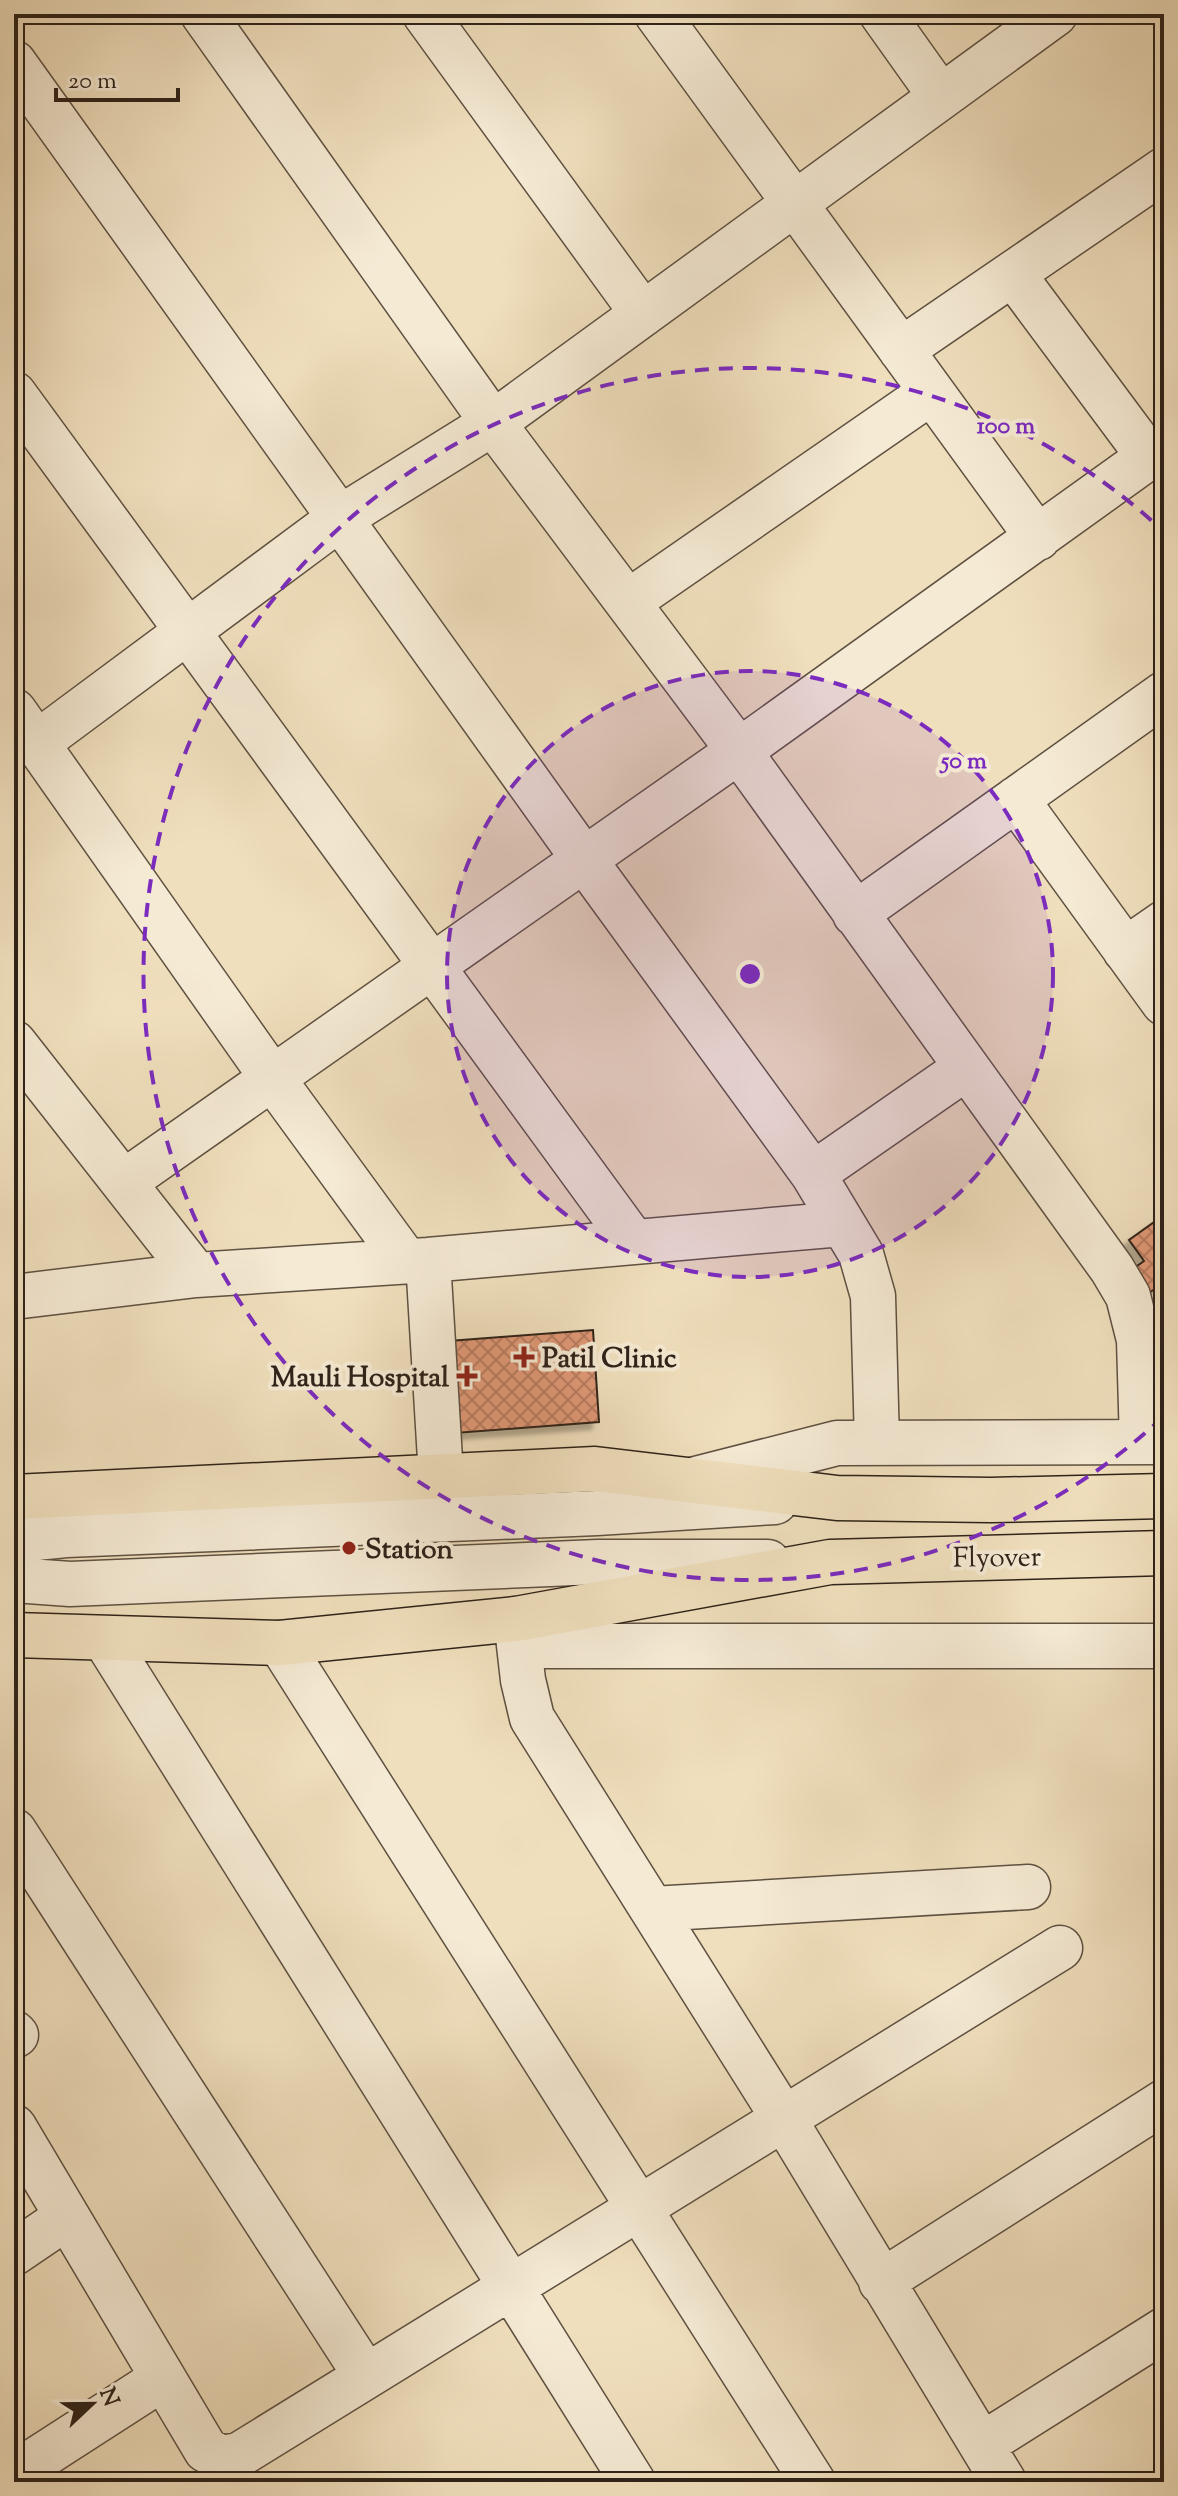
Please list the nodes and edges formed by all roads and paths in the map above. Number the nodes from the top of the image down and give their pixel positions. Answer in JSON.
{"nodes":[{"id":1,"x":203,"y":14,"type":"edge"},
{"id":2,"x":425,"y":14,"type":"edge"},
{"id":3,"x":657,"y":14,"type":"edge"},
{"id":4,"x":882,"y":14,"type":"edge"},
{"id":5,"x":1055,"y":14,"type":"edge"},
{"id":6,"x":14,"y":63,"type":"edge"},
{"id":7,"x":941,"y":97,"type":"junction"},
{"id":8,"x":1164,"y":170,"type":"edge"},
{"id":9,"x":794,"y":204,"type":"junction"},
{"id":10,"x":1013,"y":274,"type":"junction"},
{"id":11,"x":643,"y":314,"type":"junction"},
{"id":12,"x":901,"y":350,"type":"junction"},
{"id":13,"x":930,"y":393,"type":"junction"},
{"id":14,"x":14,"y":394,"type":"edge"},
{"id":15,"x":493,"y":423,"type":"junction"},
{"id":16,"x":1156,"y":451,"type":"edge"},
{"id":17,"x":340,"y":518,"type":"junction"},
{"id":18,"x":1038,"y":538,"type":"junction"},
{"id":19,"x":628,"y":602,"type":"junction"},
{"id":20,"x":188,"y":630,"type":"junction"},
{"id":21,"x":1164,"y":694,"type":"edge"},
{"id":22,"x":26,"y":727,"type":"edge"},
{"id":23,"x":739,"y":751,"type":"junction"},
{"id":24,"x":1016,"y":799,"type":"junction"},
{"id":25,"x":583,"y":858,"type":"junction"},
{"id":26,"x":855,"y":914,"type":"junction"},
{"id":27,"x":1164,"y":923,"type":"edge"},
{"id":28,"x":1125,"y":950,"type":"junction"},
{"id":29,"x":432,"y":965,"type":"junction"},
{"id":30,"x":1164,"y":1003,"type":"edge"},
{"id":31,"x":14,"y":1043,"type":"edge"},
{"id":32,"x":966,"y":1068,"type":"junction"},
{"id":33,"x":273,"y":1079,"type":"junction"},
{"id":34,"x":813,"y":1174,"type":"junction"},
{"id":35,"x":124,"y":1182,"type":"junction"},
{"id":36,"x":842,"y":1224,"type":"junction"},
{"id":37,"x":632,"y":1240,"type":"junction"},
{"id":38,"x":417,"y":1260,"type":"junction"},
{"id":39,"x":196,"y":1275,"type":"junction"},
{"id":40,"x":14,"y":1297,"type":"edge"},
{"id":41,"x":1153,"y":1442,"type":"edge"},
{"id":42,"x":877,"y":1443,"type":"junction"},
{"id":43,"x":441,"y":1476,"type":"junction"},
{"id":44,"x":688,"y":1481,"type":"junction"},
{"id":45,"x":1164,"y":1496,"type":"edge"},
{"id":46,"x":14,"y":1497,"type":"edge"},
{"id":47,"x":837,"y":1498,"type":"junction"},
{"id":48,"x":14,"y":1540,"type":"edge"},
{"id":49,"x":1164,"y":1553,"type":"edge"},
{"id":50,"x":830,"y":1562,"type":"junction"},
{"id":51,"x":14,"y":1580,"type":"edge"},
{"id":52,"x":518,"y":1633,"type":"junction"},
{"id":53,"x":14,"y":1635,"type":"edge"},
{"id":54,"x":105,"y":1639,"type":"junction"},
{"id":55,"x":280,"y":1643,"type":"junction"},
{"id":56,"x":1164,"y":1646,"type":"edge"},
{"id":57,"x":14,"y":1831,"type":"edge"},
{"id":58,"x":1028,"y":1887,"type":"dead end"},
{"id":59,"x":652,"y":1909,"type":"junction"},
{"id":60,"x":1060,"y":1948,"type":"dead end"},
{"id":61,"x":1164,"y":2102,"type":"edge"},
{"id":62,"x":784,"y":2119,"type":"junction"},
{"id":63,"x":14,"y":2127,"type":"edge"},
{"id":64,"x":639,"y":2208,"type":"junction"},
{"id":65,"x":67,"y":2217,"type":"junction"},
{"id":66,"x":14,"y":2253,"type":"edge"},
{"id":67,"x":881,"y":2282,"type":"junction"},
{"id":68,"x":512,"y":2287,"type":"junction"},
{"id":69,"x":1164,"y":2330,"type":"edge"},
{"id":70,"x":366,"y":2376,"type":"junction"},
{"id":71,"x":163,"y":2378,"type":"junction"},
{"id":72,"x":983,"y":2444,"type":"junction"},
{"id":73,"x":14,"y":2474,"type":"edge"},
{"id":74,"x":633,"y":2482,"type":"edge"},
{"id":75,"x":813,"y":2482,"type":"edge"},
{"id":76,"x":1004,"y":2482,"type":"edge"}],
"edges":[{"from":1,"to":15,"type":"street"},
{"from":2,"to":11,"type":"street"},
{"from":3,"to":9,"type":"street"},
{"from":4,"to":7,"type":"street"},
{"from":5,"to":7,"type":"street"},
{"from":6,"to":17,"type":"street"},
{"from":7,"to":9,"type":"street"},
{"from":8,"to":10,"type":"street"},
{"from":9,"to":11,"type":"street"},
{"from":9,"to":12,"type":"street"},
{"from":10,"to":12,"type":"street"},
{"from":10,"to":16,"type":"street"},
{"from":11,"to":15,"type":"street"},
{"from":12,"to":13,"type":"street"},
{"from":13,"to":18,"type":"street"},
{"from":13,"to":19,"type":"street"},
{"from":14,"to":20,"type":"street"},
{"from":15,"to":17,"type":"street"},
{"from":15,"to":19,"type":"street"},
{"from":16,"to":18,"type":"street"},
{"from":17,"to":20,"type":"street"},
{"from":17,"to":25,"type":"street"},
{"from":18,"to":23,"type":"street"},
{"from":19,"to":23,"type":"street"},
{"from":20,"to":22,"type":"street"},
{"from":20,"to":29,"type":"street"},
{"from":21,"to":24,"type":"street"},
{"from":22,"to":33,"type":"street"},
{"from":23,"to":25,"type":"street"},
{"from":23,"to":26,"type":"street"},
{"from":24,"to":26,"type":"street"},
{"from":24,"to":28,"type":"street"},
{"from":25,"to":29,"type":"street"},
{"from":25,"to":34,"type":"street"},
{"from":26,"to":32,"type":"street"},
{"from":27,"to":28,"type":"street"},
{"from":28,"to":30,"type":"street"},
{"from":29,"to":33,"type":"street"},
{"from":29,"to":37,"type":"street"},
{"from":31,"to":35,"type":"street"},
{"from":32,"to":34,"type":"street"},
{"from":32,"to":41,"type":"street"},
{"from":33,"to":35,"type":"street"},
{"from":33,"to":38,"type":"street"},
{"from":34,"to":36,"type":"street"},
{"from":35,"to":39,"type":"street"},
{"from":36,"to":37,"type":"street"},
{"from":36,"to":42,"type":"street"},
{"from":37,"to":38,"type":"street"},
{"from":38,"to":39,"type":"street"},
{"from":38,"to":43,"type":"street"},
{"from":39,"to":40,"type":"street"},
{"from":41,"to":42,"type":"street"},
{"from":42,"to":44,"type":"street"},
{"from":43,"to":44,"type":"main road","name":"Flyover"},
{"from":43,"to":46,"type":"main road","name":"Flyover"},
{"from":44,"to":47,"type":"main road","name":"Flyover"},
{"from":45,"to":47,"type":"main road","name":"Flyover"},
{"from":47,"to":48,"type":"street"},
{"from":49,"to":50,"type":"main road","name":"Flyover"},
{"from":50,"to":51,"type":"street"},
{"from":50,"to":52,"type":"main road","name":"Flyover"},
{"from":52,"to":55,"type":"main road","name":"Flyover"},
{"from":52,"to":56,"type":"street"},
{"from":52,"to":59,"type":"street"},
{"from":53,"to":54,"type":"main road","name":"Flyover"},
{"from":54,"to":55,"type":"main road","name":"Flyover"},
{"from":54,"to":68,"type":"street"},
{"from":55,"to":64,"type":"street"},
{"from":57,"to":70,"type":"street"},
{"from":58,"to":59,"type":"street"},
{"from":59,"to":62,"type":"street"},
{"from":60,"to":62,"type":"street"},
{"from":61,"to":67,"type":"street"},
{"from":62,"to":64,"type":"street"},
{"from":62,"to":67,"type":"street"},
{"from":63,"to":65,"type":"street"},
{"from":64,"to":68,"type":"street"},
{"from":64,"to":75,"type":"street"},
{"from":65,"to":66,"type":"street"},
{"from":65,"to":71,"type":"street"},
{"from":67,"to":72,"type":"street"},
{"from":68,"to":70,"type":"street"},
{"from":68,"to":74,"type":"street"},
{"from":69,"to":72,"type":"street"},
{"from":70,"to":71,"type":"street"},
{"from":71,"to":73,"type":"street"},
{"from":72,"to":76,"type":"street"}]}
